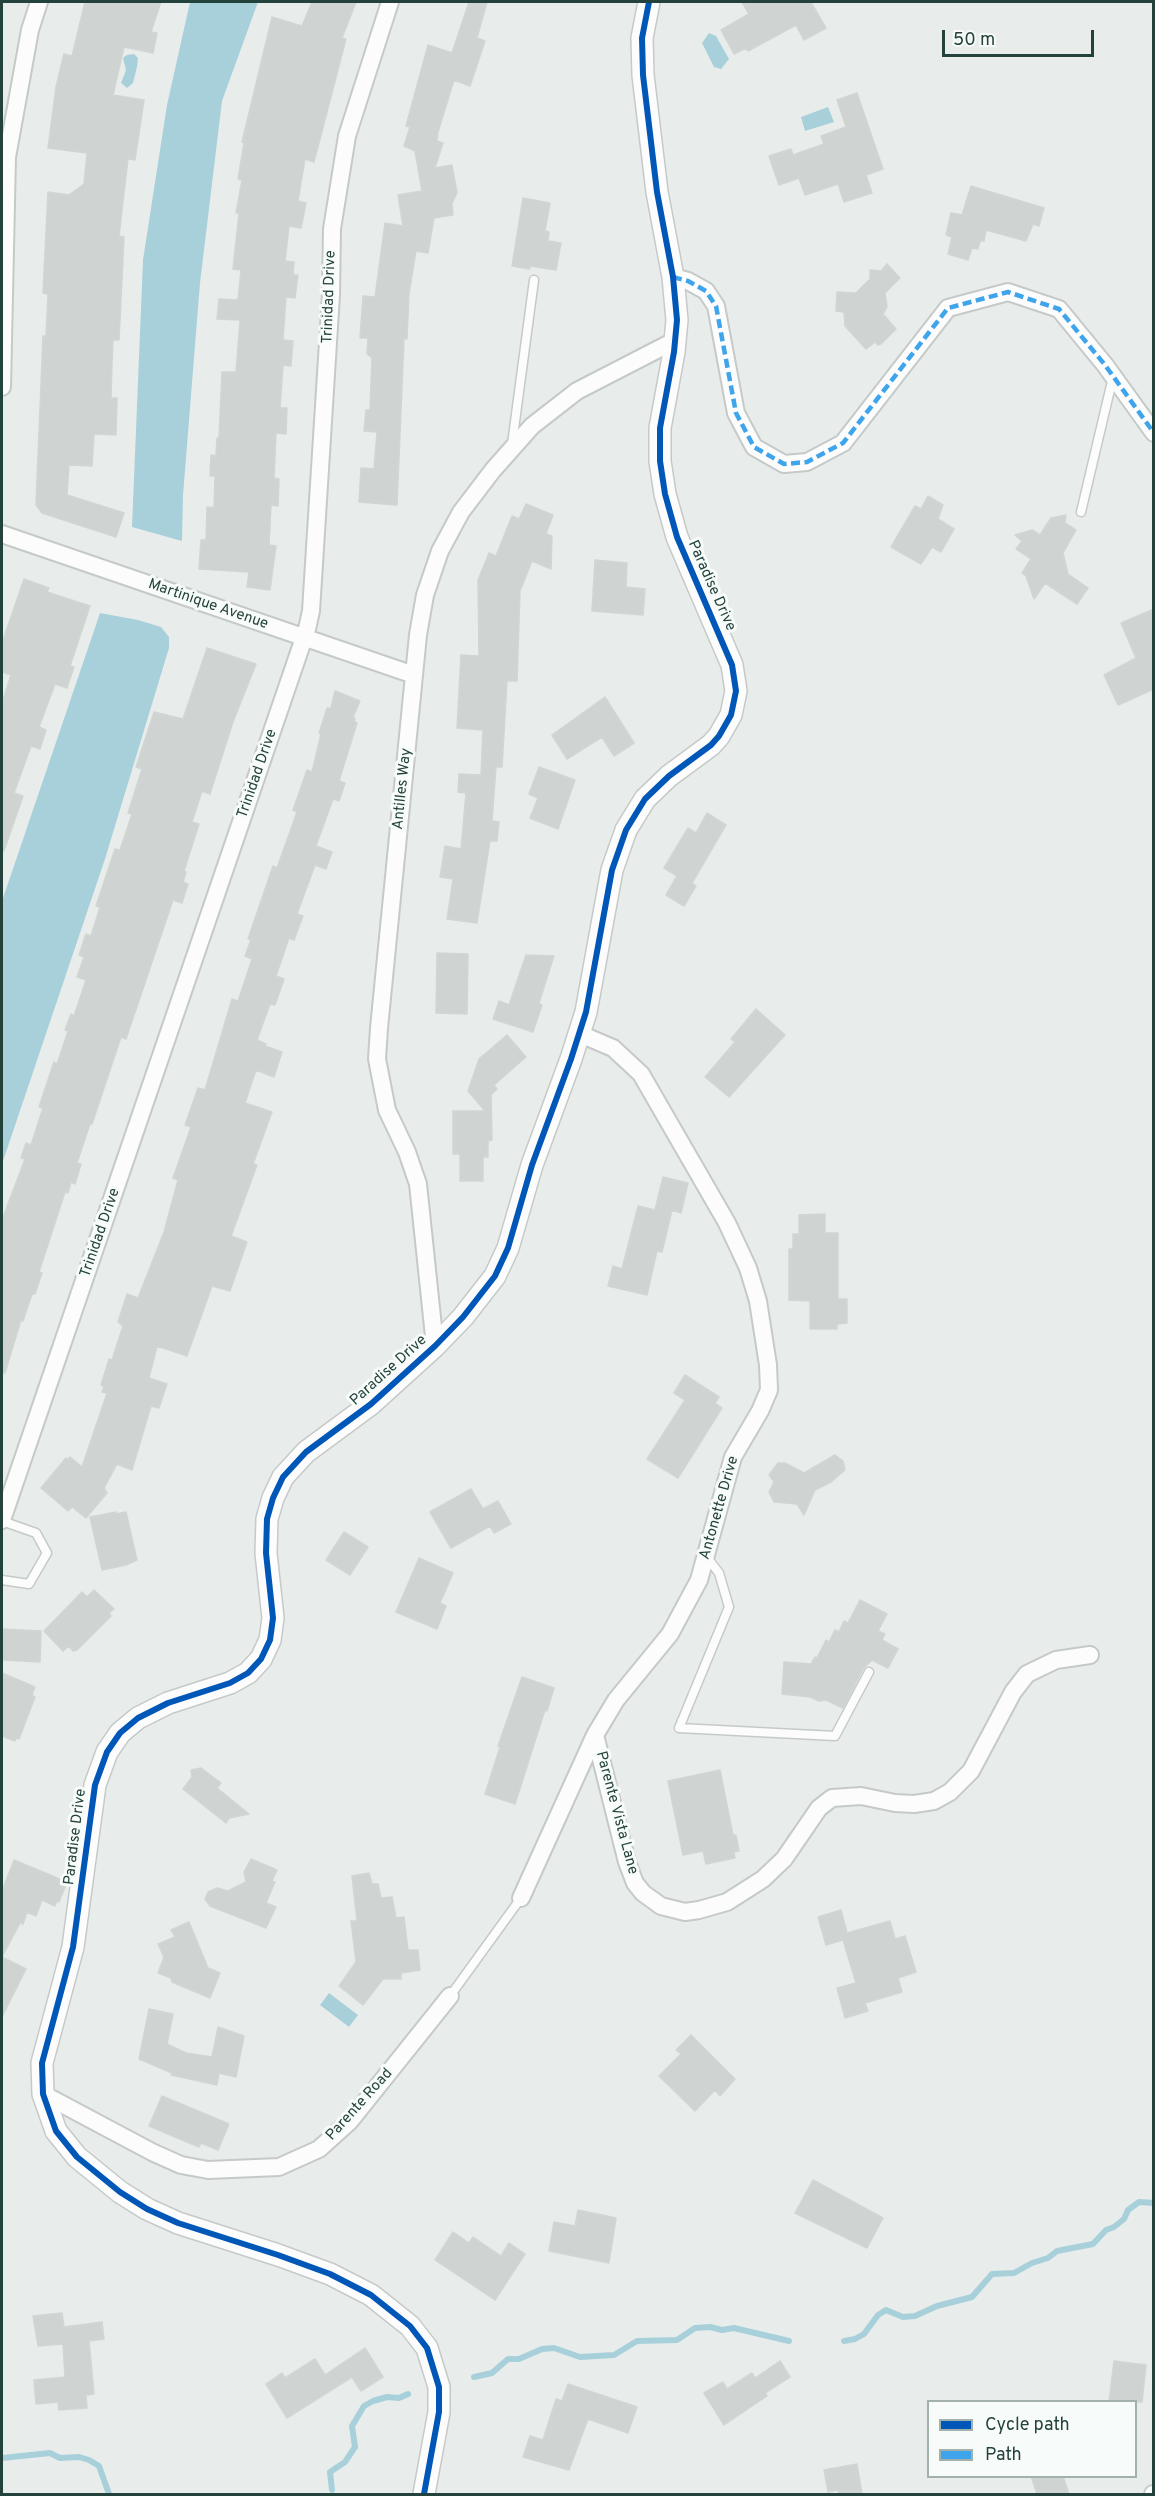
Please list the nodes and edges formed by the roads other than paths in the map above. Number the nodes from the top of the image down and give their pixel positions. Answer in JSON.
{"nodes":[{"id":1,"x":39,"y":2,"type":"edge"},
{"id":2,"x":390,"y":2,"type":"edge"},
{"id":3,"x":649,"y":2,"type":"edge"},
{"id":4,"x":673,"y":277,"type":"junction"},
{"id":5,"x":534,"y":280,"type":"dead end"},
{"id":6,"x":3,"y":285,"type":"edge"},
{"id":7,"x":676,"y":340,"type":"junction"},
{"id":8,"x":1113,"y":376,"type":"junction"},
{"id":9,"x":2,"y":387,"type":"edge"},
{"id":10,"x":1154,"y":433,"type":"edge"},
{"id":11,"x":512,"y":447,"type":"junction"},
{"id":12,"x":1081,"y":512,"type":"dead end"},
{"id":13,"x":2,"y":534,"type":"edge"},
{"id":14,"x":305,"y":638,"type":"junction"},
{"id":15,"x":414,"y":675,"type":"junction"},
{"id":16,"x":580,"y":1034,"type":"junction"},
{"id":17,"x":435,"y":1346,"type":"junction"},
{"id":18,"x":2,"y":1520,"type":"edge"},
{"id":19,"x":706,"y":1556,"type":"junction"},
{"id":20,"x":2,"y":1580,"type":"edge"},
{"id":21,"x":1090,"y":1655,"type":"dead end"},
{"id":22,"x":870,"y":1672,"type":"dead end"},
{"id":23,"x":595,"y":1735,"type":"junction"},
{"id":24,"x":521,"y":1898,"type":"joint"},
{"id":25,"x":450,"y":1996,"type":"joint"},
{"id":26,"x":44,"y":2094,"type":"junction"},
{"id":27,"x":424,"y":2494,"type":"edge"}],
"edges":[{"from":1,"to":6,"type":"street"},
{"from":2,"to":14,"type":"street","name":"Trinidad Drive"},
{"from":3,"to":4,"type":"street","name":"Paradise Drive"},
{"from":4,"to":7,"type":"street","name":"Paradise Drive"},
{"from":4,"to":8,"type":"street"},
{"from":5,"to":11,"type":"lane"},
{"from":6,"to":9,"type":"street"},
{"from":7,"to":11,"type":"street","name":"Antilles Way"},
{"from":7,"to":16,"type":"street","name":"Paradise Drive"},
{"from":8,"to":10,"type":"street"},
{"from":8,"to":12,"type":"lane"},
{"from":11,"to":15,"type":"street","name":"Antilles Way"},
{"from":13,"to":14,"type":"street","name":"Martinique Avenue"},
{"from":14,"to":15,"type":"street","name":"Martinique Avenue"},
{"from":14,"to":18,"type":"street","name":"Trinidad Drive"},
{"from":15,"to":17,"type":"street","name":"Antilles Way"},
{"from":16,"to":17,"type":"street","name":"Paradise Drive"},
{"from":16,"to":19,"type":"street","name":"Antonette Drive"},
{"from":17,"to":26,"type":"street","name":"Paradise Drive"},
{"from":18,"to":20,"type":"lane"},
{"from":19,"to":22,"type":"lane"},
{"from":19,"to":23,"type":"street","name":"Antonette Drive"},
{"from":21,"to":23,"type":"street","name":"Parente Vista Lane"},
{"from":23,"to":24,"type":"street","name":"Antonette Drive"},
{"from":24,"to":25,"type":"lane"},
{"from":25,"to":26,"type":"street","name":"Parente Road"},
{"from":26,"to":27,"type":"street","name":"Paradise Drive"}]}
